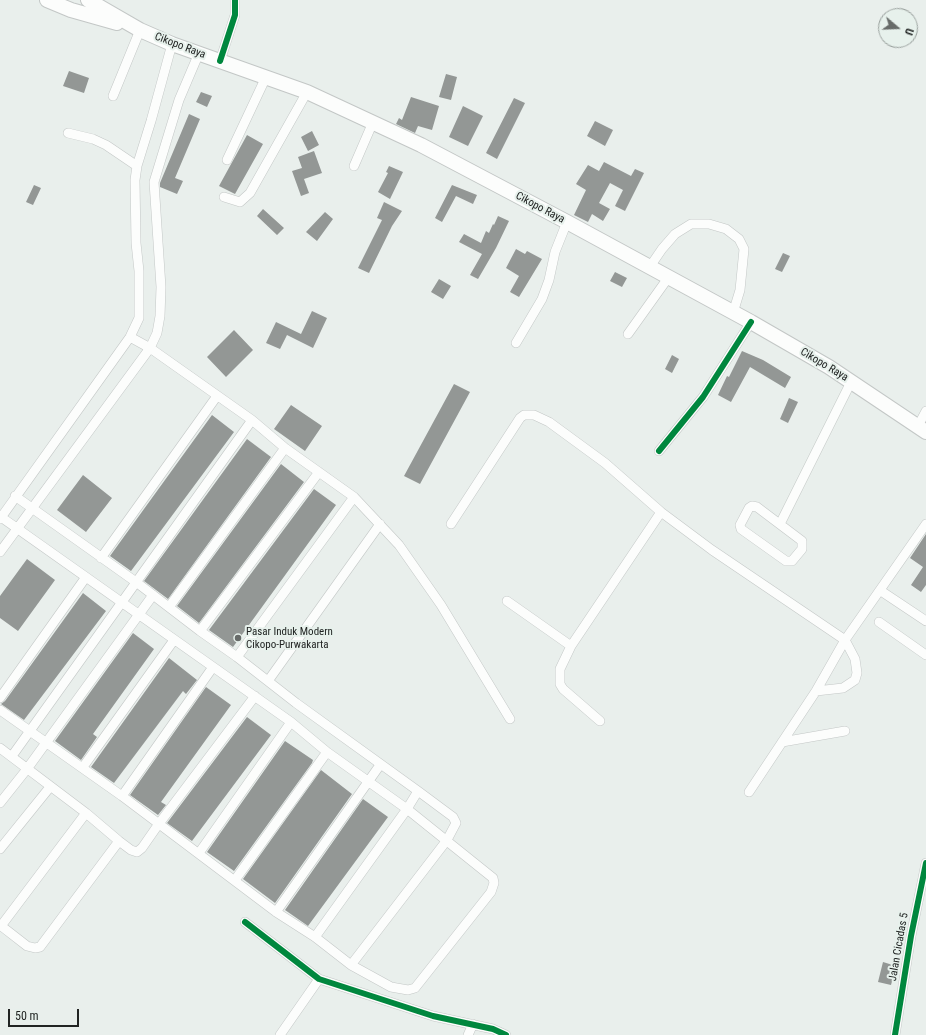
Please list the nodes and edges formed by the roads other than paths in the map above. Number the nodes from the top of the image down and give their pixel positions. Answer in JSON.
{"nodes":[{"id":1,"x":47,"y":0,"type":"edge"},
{"id":2,"x":88,"y":0,"type":"edge"},
{"id":3,"x":235,"y":0,"type":"edge"},
{"id":4,"x":136,"y":28,"type":"junction"},
{"id":5,"x":172,"y":44,"type":"junction"},
{"id":6,"x":199,"y":53,"type":"junction"},
{"id":7,"x":220,"y":61,"type":"junction"},
{"id":8,"x":266,"y":77,"type":"junction"},
{"id":9,"x":307,"y":92,"type":"junction"},
{"id":10,"x":113,"y":96,"type":"dead end"},
{"id":11,"x":373,"y":122,"type":"junction"},
{"id":12,"x":68,"y":133,"type":"dead end"},
{"id":13,"x":226,"y":160,"type":"dead end"},
{"id":14,"x":137,"y":166,"type":"junction"},
{"id":15,"x":354,"y":166,"type":"dead end"},
{"id":16,"x":224,"y":197,"type":"dead end"},
{"id":17,"x":567,"y":222,"type":"junction"},
{"id":18,"x":649,"y":268,"type":"junction"},
{"id":19,"x":668,"y":278,"type":"junction"},
{"id":20,"x":733,"y":313,"type":"junction"},
{"id":21,"x":751,"y":322,"type":"junction"},
{"id":22,"x":628,"y":334,"type":"dead end"},
{"id":23,"x":130,"y":336,"type":"junction"},
{"id":24,"x":516,"y":343,"type":"dead end"},
{"id":25,"x":150,"y":348,"type":"junction"},
{"id":26,"x":851,"y":382,"type":"junction"},
{"id":27,"x":217,"y":396,"type":"junction"},
{"id":28,"x":926,"y":411,"type":"edge"},
{"id":29,"x":252,"y":420,"type":"junction"},
{"id":30,"x":922,"y":429,"type":"edge"},
{"id":31,"x":285,"y":448,"type":"junction"},
{"id":32,"x":659,"y":451,"type":"dead end"},
{"id":33,"x":319,"y":472,"type":"junction"},
{"id":34,"x":15,"y":496,"type":"junction"},
{"id":35,"x":354,"y":496,"type":"junction"},
{"id":36,"x":31,"y":507,"type":"junction"},
{"id":37,"x":661,"y":512,"type":"junction"},
{"id":38,"x":1,"y":518,"type":"edge"},
{"id":39,"x":380,"y":524,"type":"junction"},
{"id":40,"x":451,"y":524,"type":"dead end"},
{"id":41,"x":780,"y":524,"type":"junction"},
{"id":42,"x":926,"y":524,"type":"edge"},
{"id":43,"x":18,"y":528,"type":"junction"},
{"id":44,"x":0,"y":552,"type":"edge"},
{"id":45,"x":101,"y":558,"type":"junction"},
{"id":46,"x":86,"y":577,"type":"junction"},
{"id":47,"x":136,"y":582,"type":"junction"},
{"id":48,"x":881,"y":591,"type":"junction"},
{"id":49,"x":153,"y":594,"type":"junction"},
{"id":50,"x":507,"y":601,"type":"dead end"},
{"id":51,"x":121,"y":602,"type":"junction"},
{"id":52,"x":169,"y":607,"type":"junction"},
{"id":53,"x":138,"y":614,"type":"junction"},
{"id":54,"x":926,"y":621,"type":"edge"},
{"id":55,"x":878,"y":622,"type":"dead end"},
{"id":56,"x":200,"y":631,"type":"junction"},
{"id":57,"x":174,"y":640,"type":"junction"},
{"id":58,"x":845,"y":640,"type":"junction"},
{"id":59,"x":571,"y":646,"type":"junction"},
{"id":60,"x":926,"y":655,"type":"edge"},
{"id":61,"x":237,"y":656,"type":"junction"},
{"id":62,"x":213,"y":667,"type":"junction"},
{"id":63,"x":268,"y":681,"type":"junction"},
{"id":64,"x":816,"y":691,"type":"junction"},
{"id":65,"x":255,"y":696,"type":"junction"},
{"id":66,"x":0,"y":698,"type":"edge"},
{"id":67,"x":0,"y":710,"type":"edge"},
{"id":68,"x":510,"y":719,"type":"dead end"},
{"id":69,"x":600,"y":721,"type":"dead end"},
{"id":70,"x":291,"y":722,"type":"junction"},
{"id":71,"x":30,"y":730,"type":"junction"},
{"id":72,"x":845,"y":731,"type":"dead end"},
{"id":73,"x":45,"y":742,"type":"junction"},
{"id":74,"x":782,"y":742,"type":"junction"},
{"id":75,"x":0,"y":748,"type":"edge"},
{"id":76,"x":328,"y":752,"type":"junction"},
{"id":77,"x":12,"y":756,"type":"junction"},
{"id":78,"x":380,"y":765,"type":"junction"},
{"id":79,"x":82,"y":767,"type":"junction"},
{"id":80,"x":27,"y":769,"type":"junction"},
{"id":81,"x":368,"y":782,"type":"junction"},
{"id":82,"x":50,"y":787,"type":"junction"},
{"id":83,"x":418,"y":791,"type":"junction"},
{"id":84,"x":749,"y":792,"type":"dead end"},
{"id":85,"x":122,"y":796,"type":"junction"},
{"id":86,"x":0,"y":803,"type":"edge"},
{"id":87,"x":407,"y":809,"type":"junction"},
{"id":88,"x":86,"y":813,"type":"junction"},
{"id":89,"x":158,"y":825,"type":"junction"},
{"id":90,"x":446,"y":840,"type":"junction"},
{"id":91,"x":119,"y":841,"type":"junction"},
{"id":92,"x":0,"y":849,"type":"edge"},
{"id":93,"x":199,"y":853,"type":"junction"},
{"id":94,"x":926,"y":863,"type":"edge"},
{"id":95,"x":235,"y":880,"type":"junction"},
{"id":96,"x":276,"y":912,"type":"junction"},
{"id":97,"x":245,"y":922,"type":"dead end"},
{"id":98,"x":1,"y":925,"type":"edge"},
{"id":99,"x":315,"y":937,"type":"junction"},
{"id":100,"x":352,"y":965,"type":"junction"},
{"id":101,"x":320,"y":979,"type":"junction"},
{"id":102,"x":473,"y":1024,"type":"junction"},
{"id":103,"x":280,"y":1035,"type":"edge"},
{"id":104,"x":468,"y":1035,"type":"edge"},
{"id":105,"x":506,"y":1035,"type":"edge"},
{"id":106,"x":895,"y":1035,"type":"edge"}],
"edges":[{"from":1,"to":4,"type":"highway"},
{"from":2,"to":4,"type":"highway"},
{"from":3,"to":7,"type":"street"},
{"from":4,"to":5,"type":"highway","name":"Cikopo Raya"},
{"from":4,"to":10,"type":"street"},
{"from":5,"to":6,"type":"highway","name":"Cikopo Raya"},
{"from":5,"to":14,"type":"street"},
{"from":6,"to":7,"type":"highway","name":"Cikopo Raya"},
{"from":6,"to":25,"type":"street"},
{"from":7,"to":8,"type":"highway","name":"Cikopo Raya"},
{"from":8,"to":9,"type":"highway","name":"Cikopo Raya"},
{"from":8,"to":13,"type":"street"},
{"from":9,"to":11,"type":"highway","name":"Cikopo Raya"},
{"from":9,"to":16,"type":"street"},
{"from":11,"to":15,"type":"street"},
{"from":11,"to":17,"type":"highway","name":"Cikopo Raya"},
{"from":12,"to":14,"type":"street"},
{"from":14,"to":23,"type":"street"},
{"from":17,"to":18,"type":"highway","name":"Cikopo Raya"},
{"from":17,"to":24,"type":"street"},
{"from":18,"to":19,"type":"highway","name":"Cikopo Raya"},
{"from":18,"to":20,"type":"street"},
{"from":19,"to":20,"type":"highway","name":"Cikopo Raya"},
{"from":19,"to":22,"type":"street"},
{"from":20,"to":21,"type":"highway","name":"Cikopo Raya"},
{"from":21,"to":26,"type":"highway","name":"Cikopo Raya"},
{"from":21,"to":32,"type":"street"},
{"from":23,"to":25,"type":"street"},
{"from":23,"to":34,"type":"street"},
{"from":25,"to":27,"type":"street"},
{"from":25,"to":36,"type":"street"},
{"from":26,"to":30,"type":"highway","name":"Cikopo Raya"},
{"from":26,"to":41,"type":"street"},
{"from":27,"to":29,"type":"street"},
{"from":27,"to":45,"type":"street"},
{"from":28,"to":30,"type":"street"},
{"from":29,"to":31,"type":"street"},
{"from":29,"to":47,"type":"street"},
{"from":31,"to":33,"type":"street"},
{"from":31,"to":52,"type":"street"},
{"from":33,"to":35,"type":"street"},
{"from":33,"to":56,"type":"street"},
{"from":34,"to":36,"type":"street"},
{"from":34,"to":38,"type":"street"},
{"from":35,"to":39,"type":"street"},
{"from":35,"to":61,"type":"street"},
{"from":36,"to":43,"type":"street"},
{"from":36,"to":45,"type":"street"},
{"from":37,"to":40,"type":"street"},
{"from":37,"to":58,"type":"street"},
{"from":37,"to":59,"type":"street"},
{"from":38,"to":43,"type":"street"},
{"from":39,"to":63,"type":"street"},
{"from":39,"to":68,"type":"street"},
{"from":41,"to":41,"type":"street"},
{"from":42,"to":48,"type":"street"},
{"from":43,"to":44,"type":"street"},
{"from":43,"to":46,"type":"street"},
{"from":45,"to":47,"type":"street"},
{"from":46,"to":51,"type":"street"},
{"from":46,"to":66,"type":"street"},
{"from":47,"to":49,"type":"street"},
{"from":47,"to":51,"type":"street"},
{"from":48,"to":54,"type":"street"},
{"from":48,"to":58,"type":"street"},
{"from":49,"to":52,"type":"street"},
{"from":49,"to":53,"type":"street"},
{"from":50,"to":59,"type":"street"},
{"from":51,"to":53,"type":"street"},
{"from":51,"to":71,"type":"street"},
{"from":52,"to":56,"type":"street"},
{"from":53,"to":57,"type":"street"},
{"from":53,"to":73,"type":"street"},
{"from":55,"to":60,"type":"street"},
{"from":56,"to":61,"type":"street"},
{"from":57,"to":62,"type":"street"},
{"from":57,"to":79,"type":"street"},
{"from":58,"to":64,"type":"street"},
{"from":58,"to":64,"type":"street"},
{"from":59,"to":69,"type":"street"},
{"from":61,"to":63,"type":"street"},
{"from":62,"to":65,"type":"street"},
{"from":62,"to":85,"type":"street"},
{"from":63,"to":78,"type":"street"},
{"from":64,"to":74,"type":"street"},
{"from":65,"to":70,"type":"street"},
{"from":65,"to":89,"type":"street"},
{"from":67,"to":71,"type":"street"},
{"from":70,"to":76,"type":"street"},
{"from":70,"to":93,"type":"street"},
{"from":71,"to":73,"type":"street"},
{"from":71,"to":77,"type":"street"},
{"from":72,"to":74,"type":"street"},
{"from":73,"to":79,"type":"street"},
{"from":73,"to":80,"type":"street"},
{"from":74,"to":84,"type":"street"},
{"from":75,"to":77,"type":"street"},
{"from":76,"to":81,"type":"street"},
{"from":76,"to":95,"type":"street"},
{"from":77,"to":80,"type":"street"},
{"from":78,"to":81,"type":"street"},
{"from":78,"to":83,"type":"street"},
{"from":79,"to":85,"type":"street"},
{"from":80,"to":82,"type":"street"},
{"from":80,"to":86,"type":"street"},
{"from":81,"to":87,"type":"street"},
{"from":81,"to":96,"type":"street"},
{"from":82,"to":88,"type":"street"},
{"from":82,"to":92,"type":"street"},
{"from":83,"to":87,"type":"street"},
{"from":83,"to":90,"type":"street"},
{"from":85,"to":89,"type":"street"},
{"from":87,"to":90,"type":"street"},
{"from":87,"to":99,"type":"street"},
{"from":88,"to":91,"type":"street"},
{"from":88,"to":98,"type":"street"},
{"from":89,"to":91,"type":"street"},
{"from":89,"to":93,"type":"street"},
{"from":90,"to":100,"type":"street"},
{"from":90,"to":100,"type":"street"},
{"from":91,"to":98,"type":"street"},
{"from":93,"to":95,"type":"street"},
{"from":94,"to":106,"type":"street","name":"Jalan Cicadas 5"},
{"from":95,"to":96,"type":"street"},
{"from":96,"to":99,"type":"street"},
{"from":97,"to":101,"type":"street"},
{"from":99,"to":100,"type":"street"},
{"from":101,"to":102,"type":"street"},
{"from":101,"to":103,"type":"street"},
{"from":102,"to":104,"type":"street"},
{"from":102,"to":105,"type":"street"}]}
